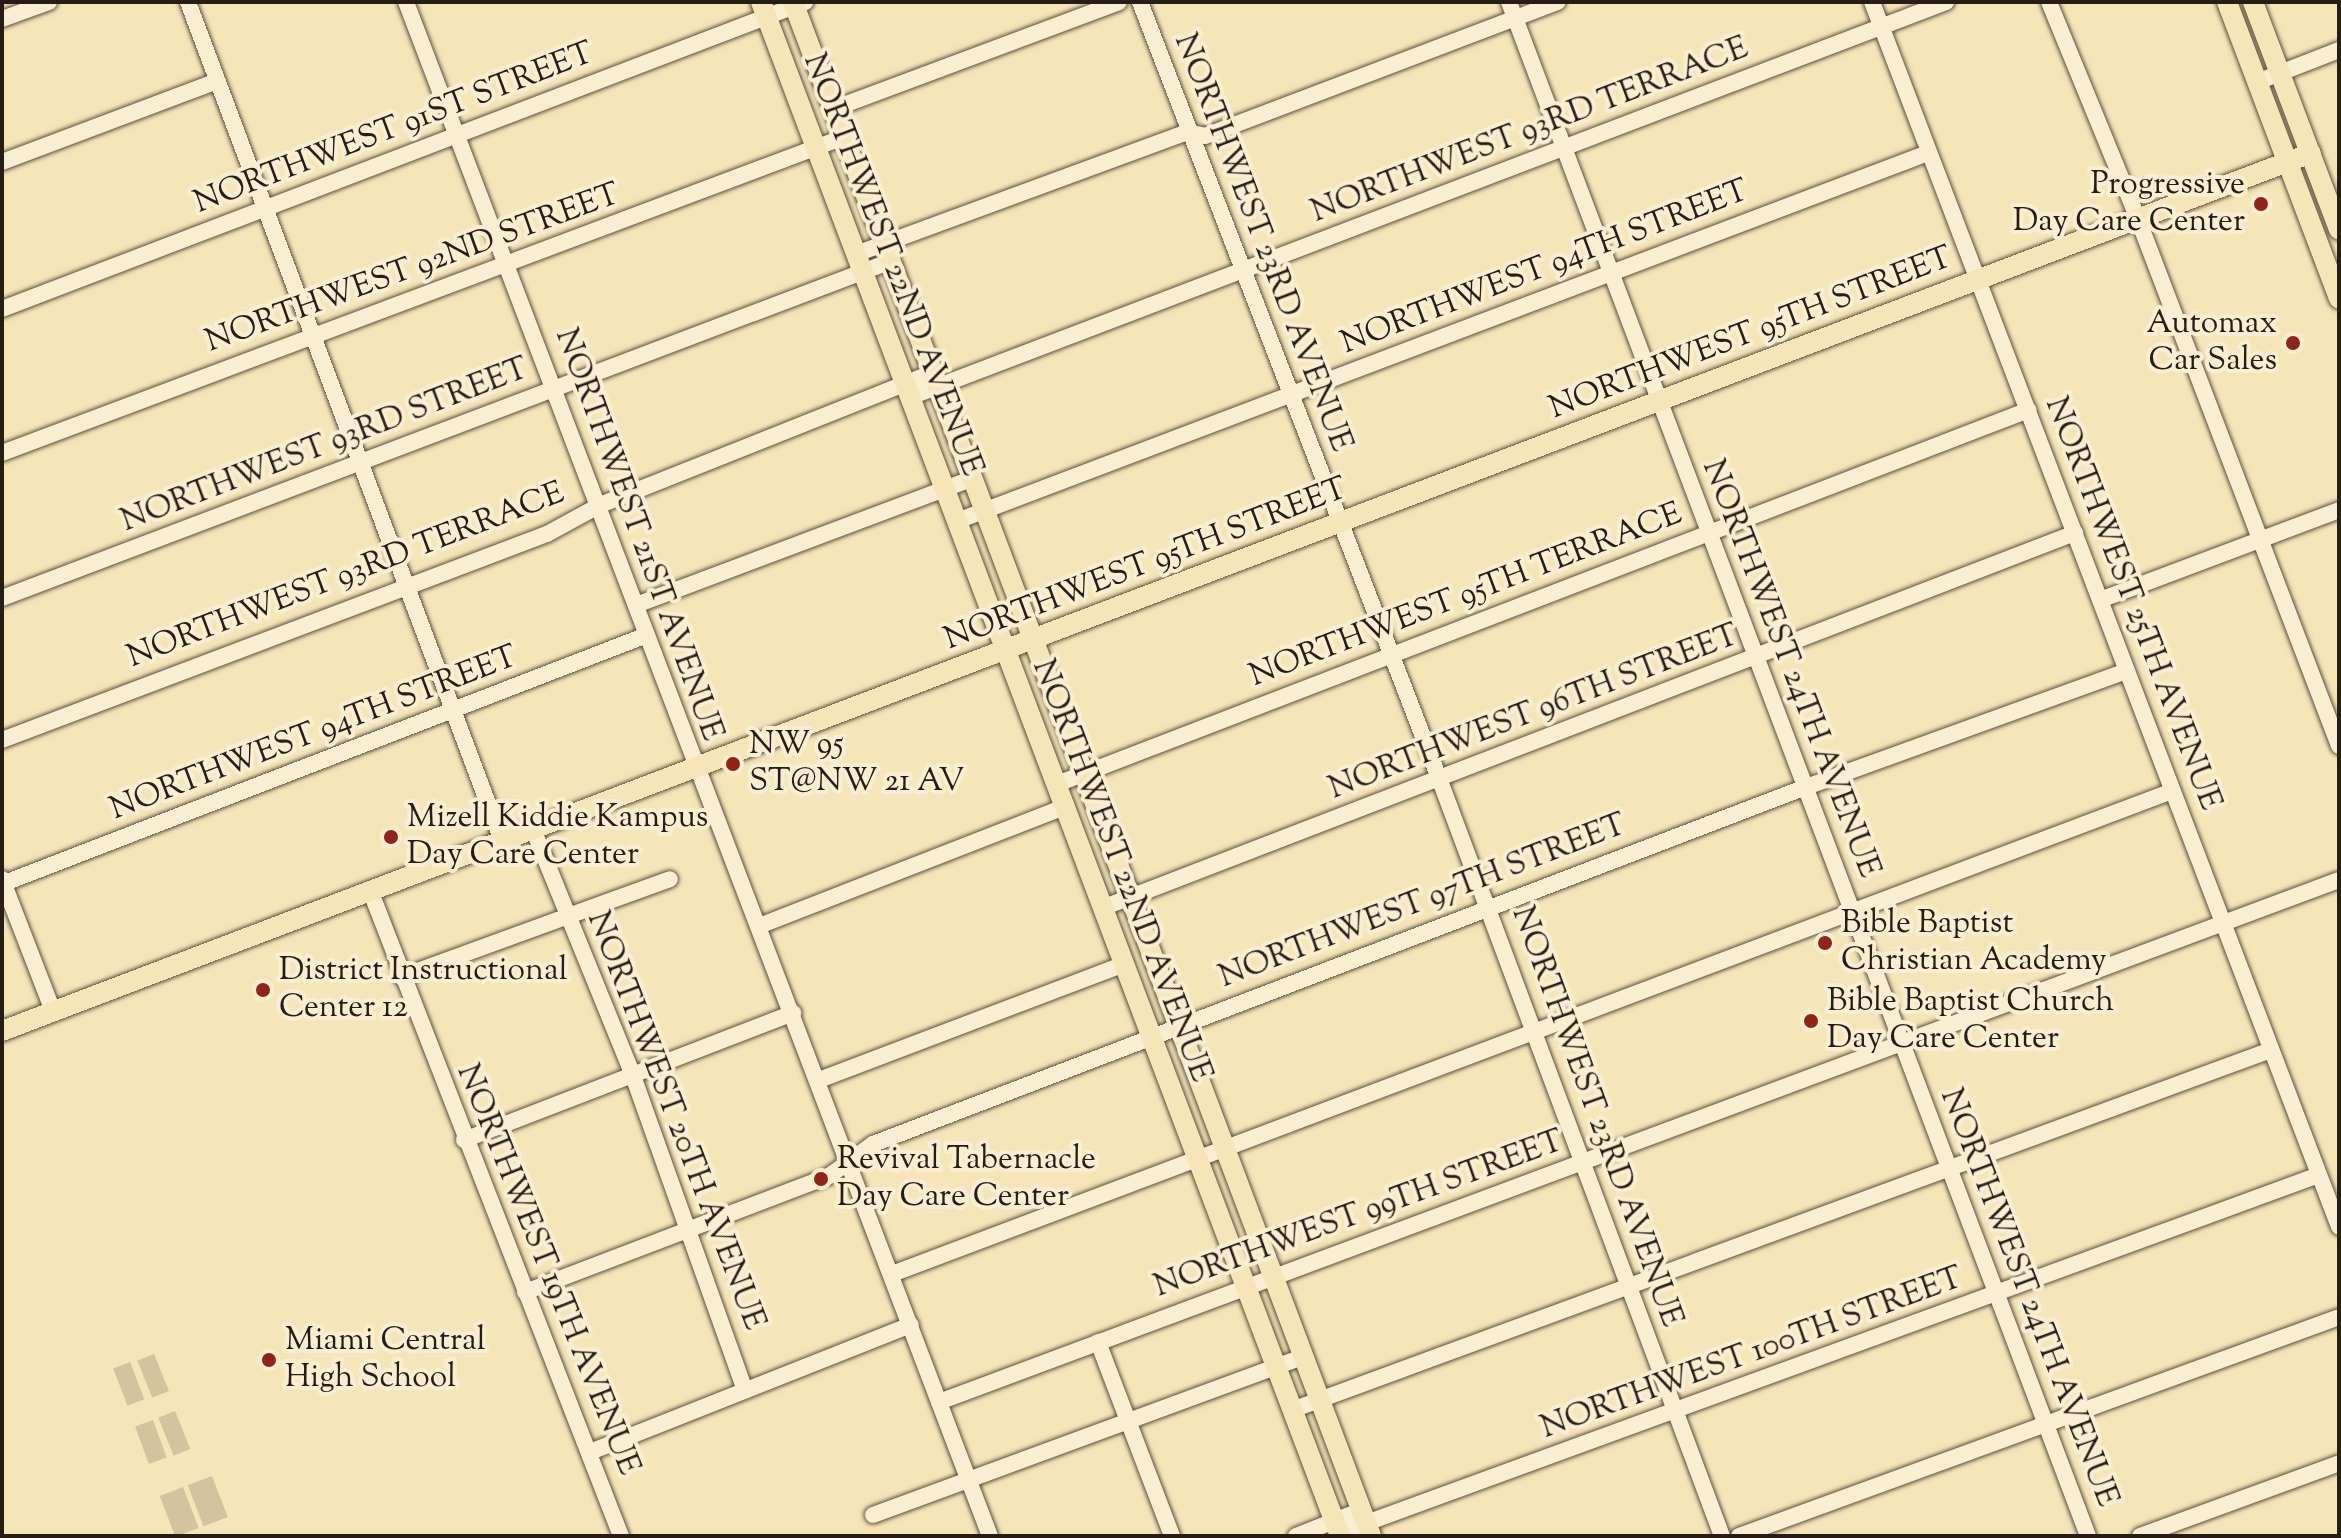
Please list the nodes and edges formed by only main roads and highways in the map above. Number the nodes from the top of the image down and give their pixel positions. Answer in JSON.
{"nodes":[{"id":1,"x":2227,"y":2,"type":"edge"},
{"id":2,"x":2253,"y":2,"type":"edge"},
{"id":3,"x":798,"y":3,"type":"edge"},
{"id":4,"x":764,"y":10,"type":"edge"},
{"id":5,"x":2311,"y":153,"type":"junction"},
{"id":6,"x":2288,"y":163,"type":"junction"},
{"id":7,"x":2339,"y":228,"type":"edge"},
{"id":8,"x":2339,"y":299,"type":"edge"},
{"id":9,"x":1035,"y":641,"type":"junction"},
{"id":10,"x":1007,"y":651,"type":"junction"},
{"id":11,"x":2,"y":1031,"type":"edge"},
{"id":12,"x":1366,"y":1523,"type":"edge"},
{"id":13,"x":1338,"y":1530,"type":"edge"}],
"edges":[{"from":1,"to":6,"type":"main road"},
{"from":2,"to":5,"type":"main road"},
{"from":3,"to":9,"type":"main road","name":"NORTHWEST 22ND AVENUE"},
{"from":4,"to":10,"type":"main road","name":"NORTHWEST 22ND AVENUE"},
{"from":5,"to":6,"type":"main road","name":"NORTHWEST 95TH STREET"},
{"from":5,"to":7,"type":"main road"},
{"from":6,"to":8,"type":"main road"},
{"from":6,"to":9,"type":"main road","name":"NORTHWEST 95TH STREET"},
{"from":9,"to":10,"type":"main road","name":"NORTHWEST 95TH STREET"},
{"from":9,"to":12,"type":"main road","name":"NORTHWEST 22ND AVENUE"},
{"from":10,"to":11,"type":"main road","name":"NORTHWEST 95TH STREET"},
{"from":10,"to":13,"type":"main road","name":"NORTHWEST 22ND AVENUE"}]}
